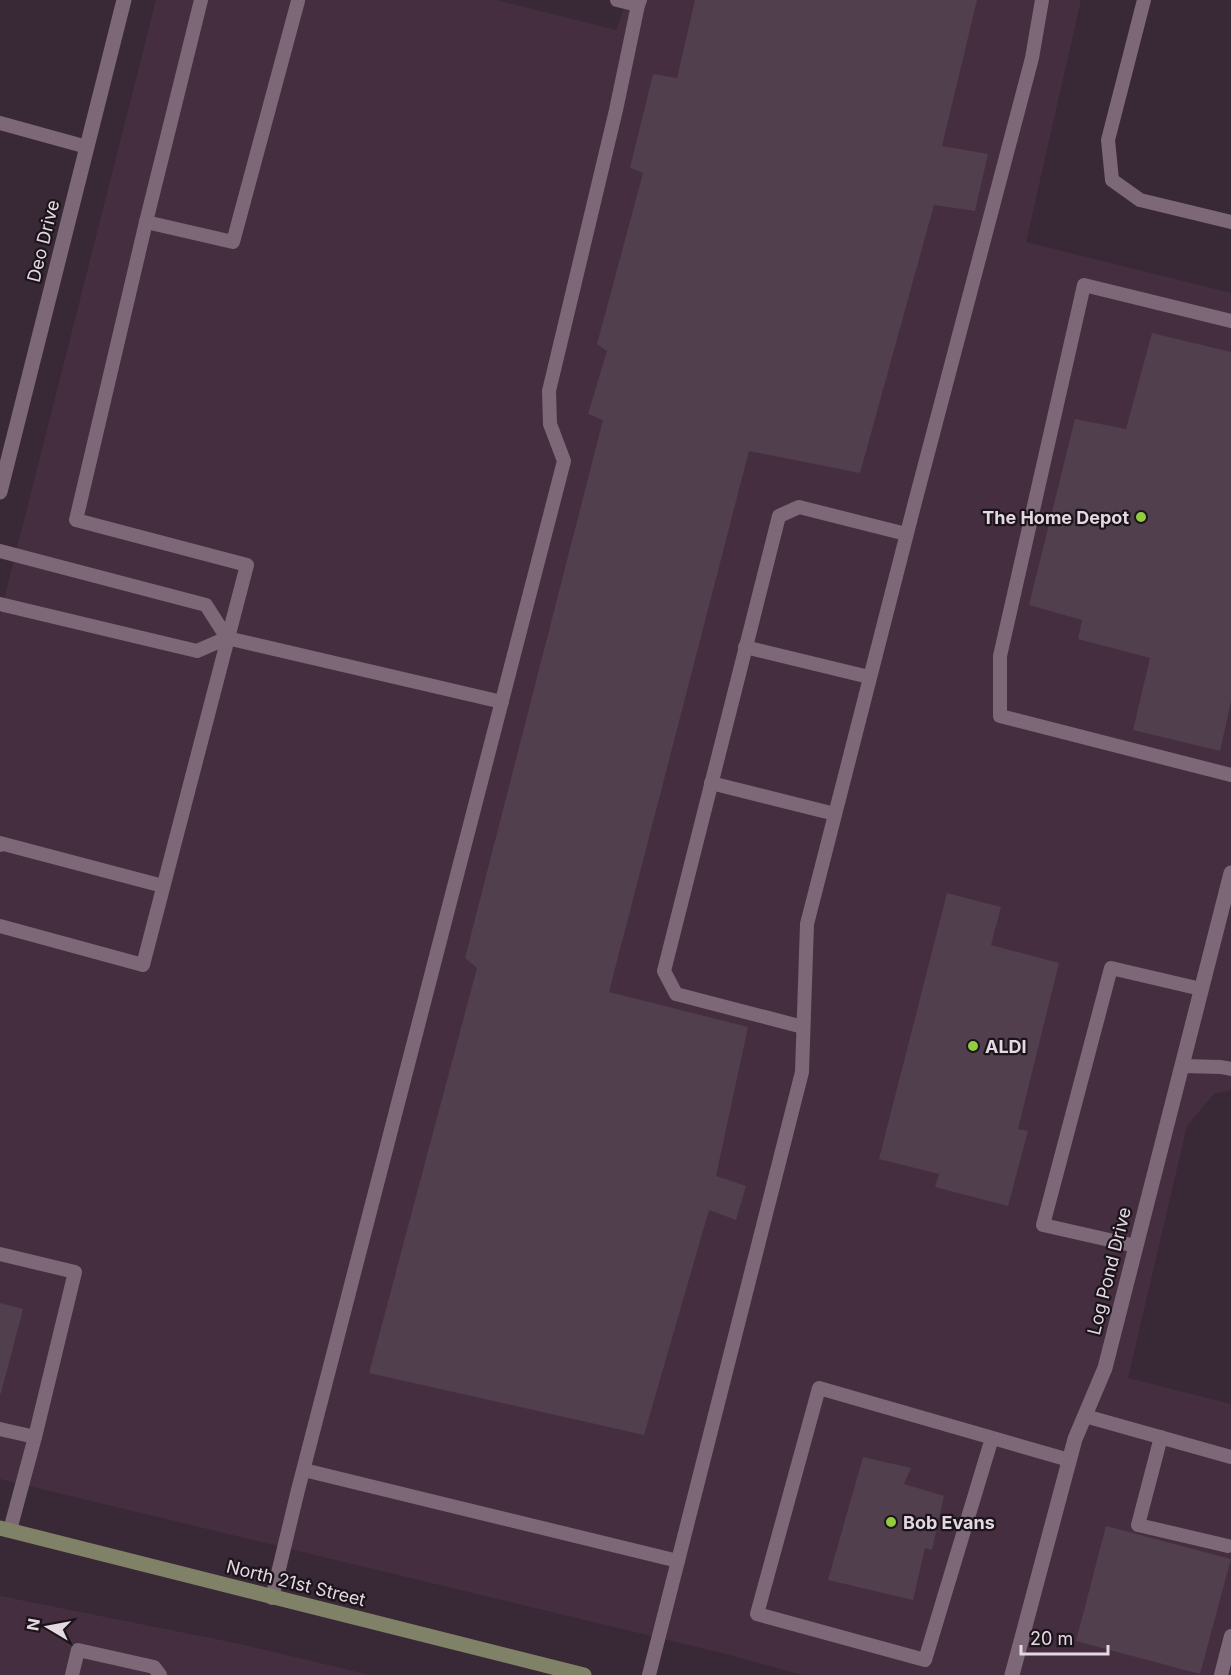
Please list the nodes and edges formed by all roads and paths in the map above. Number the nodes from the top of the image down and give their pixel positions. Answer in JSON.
{"nodes":[{"id":1,"x":124,"y":0,"type":"edge"},
{"id":2,"x":201,"y":0,"type":"edge"},
{"id":3,"x":296,"y":0,"type":"edge"},
{"id":4,"x":617,"y":0,"type":"edge"},
{"id":5,"x":1042,"y":0,"type":"edge"},
{"id":6,"x":1144,"y":0,"type":"edge"},
{"id":7,"x":639,"y":3,"type":"edge"},
{"id":8,"x":0,"y":123,"type":"edge"},
{"id":9,"x":87,"y":147,"type":"junction"},
{"id":10,"x":146,"y":222,"type":"junction"},
{"id":11,"x":1231,"y":222,"type":"edge"},
{"id":12,"x":1231,"y":321,"type":"edge"},
{"id":13,"x":0,"y":492,"type":"edge"},
{"id":14,"x":906,"y":534,"type":"junction"},
{"id":15,"x":0,"y":551,"type":"edge"},
{"id":16,"x":0,"y":604,"type":"edge"},
{"id":17,"x":227,"y":638,"type":"junction"},
{"id":18,"x":745,"y":647,"type":"junction"},
{"id":19,"x":869,"y":677,"type":"junction"},
{"id":20,"x":502,"y":702,"type":"junction"},
{"id":21,"x":1231,"y":775,"type":"edge"},
{"id":22,"x":711,"y":783,"type":"junction"},
{"id":23,"x":835,"y":814,"type":"junction"},
{"id":24,"x":0,"y":845,"type":"edge"},
{"id":25,"x":1231,"y":873,"type":"edge"},
{"id":26,"x":163,"y":886,"type":"junction"},
{"id":27,"x":0,"y":926,"type":"edge"},
{"id":28,"x":1201,"y":988,"type":"junction"},
{"id":29,"x":803,"y":1026,"type":"junction"},
{"id":30,"x":1182,"y":1066,"type":"junction"},
{"id":31,"x":1231,"y":1069,"type":"edge"},
{"id":32,"x":1136,"y":1246,"type":"junction"},
{"id":33,"x":0,"y":1254,"type":"edge"},
{"id":34,"x":1085,"y":1416,"type":"junction"},
{"id":35,"x":0,"y":1429,"type":"edge"},
{"id":36,"x":35,"y":1437,"type":"junction"},
{"id":37,"x":1161,"y":1437,"type":"junction"},
{"id":38,"x":992,"y":1438,"type":"junction"},
{"id":39,"x":1231,"y":1457,"type":"edge"},
{"id":40,"x":1069,"y":1460,"type":"junction"},
{"id":41,"x":304,"y":1470,"type":"junction"},
{"id":42,"x":5,"y":1529,"type":"edge"},
{"id":43,"x":1230,"y":1543,"type":"edge"},
{"id":44,"x":678,"y":1561,"type":"junction"},
{"id":45,"x":272,"y":1598,"type":"junction"},
{"id":46,"x":1231,"y":1636,"type":"edge"},
{"id":47,"x":72,"y":1675,"type":"edge"},
{"id":48,"x":160,"y":1675,"type":"edge"},
{"id":49,"x":584,"y":1675,"type":"edge"},
{"id":50,"x":649,"y":1675,"type":"edge"},
{"id":51,"x":1012,"y":1675,"type":"edge"},
{"id":52,"x":1221,"y":1675,"type":"edge"}],
"edges":[{"from":1,"to":9,"type":"street","name":"Deo Drive"},
{"from":2,"to":10,"type":"lane"},
{"from":3,"to":10,"type":"lane"},
{"from":4,"to":7,"type":"lane"},
{"from":5,"to":14,"type":"lane"},
{"from":6,"to":11,"type":"lane"},
{"from":7,"to":20,"type":"lane"},
{"from":8,"to":9,"type":"lane"},
{"from":9,"to":13,"type":"street","name":"Deo Drive"},
{"from":10,"to":17,"type":"lane"},
{"from":12,"to":21,"type":"lane"},
{"from":14,"to":18,"type":"lane"},
{"from":14,"to":19,"type":"lane"},
{"from":15,"to":17,"type":"lane"},
{"from":16,"to":17,"type":"lane"},
{"from":17,"to":20,"type":"lane"},
{"from":17,"to":26,"type":"lane"},
{"from":18,"to":19,"type":"lane"},
{"from":18,"to":22,"type":"lane"},
{"from":19,"to":23,"type":"lane"},
{"from":20,"to":41,"type":"lane"},
{"from":22,"to":23,"type":"lane"},
{"from":22,"to":29,"type":"lane"},
{"from":23,"to":29,"type":"lane"},
{"from":24,"to":26,"type":"lane"},
{"from":25,"to":28,"type":"street","name":"Log Pond Drive"},
{"from":26,"to":27,"type":"lane"},
{"from":28,"to":30,"type":"street","name":"Log Pond Drive"},
{"from":28,"to":32,"type":"lane"},
{"from":29,"to":44,"type":"lane"},
{"from":30,"to":31,"type":"lane"},
{"from":30,"to":32,"type":"street","name":"Log Pond Drive"},
{"from":32,"to":34,"type":"street","name":"Log Pond Drive"},
{"from":33,"to":36,"type":"lane"},
{"from":34,"to":37,"type":"lane"},
{"from":34,"to":40,"type":"street","name":"Log Pond Drive"},
{"from":35,"to":36,"type":"lane"},
{"from":36,"to":42,"type":"lane"},
{"from":37,"to":39,"type":"lane"},
{"from":37,"to":43,"type":"lane"},
{"from":38,"to":38,"type":"lane"},
{"from":38,"to":40,"type":"lane"},
{"from":40,"to":51,"type":"street","name":"Log Pond Drive"},
{"from":41,"to":44,"type":"lane"},
{"from":41,"to":45,"type":"lane"},
{"from":42,"to":45,"type":"main road","name":"North 21st Street"},
{"from":44,"to":50,"type":"lane"},
{"from":45,"to":49,"type":"main road","name":"North 21st Street"},
{"from":46,"to":52,"type":"lane"},
{"from":47,"to":48,"type":"lane"}]}
